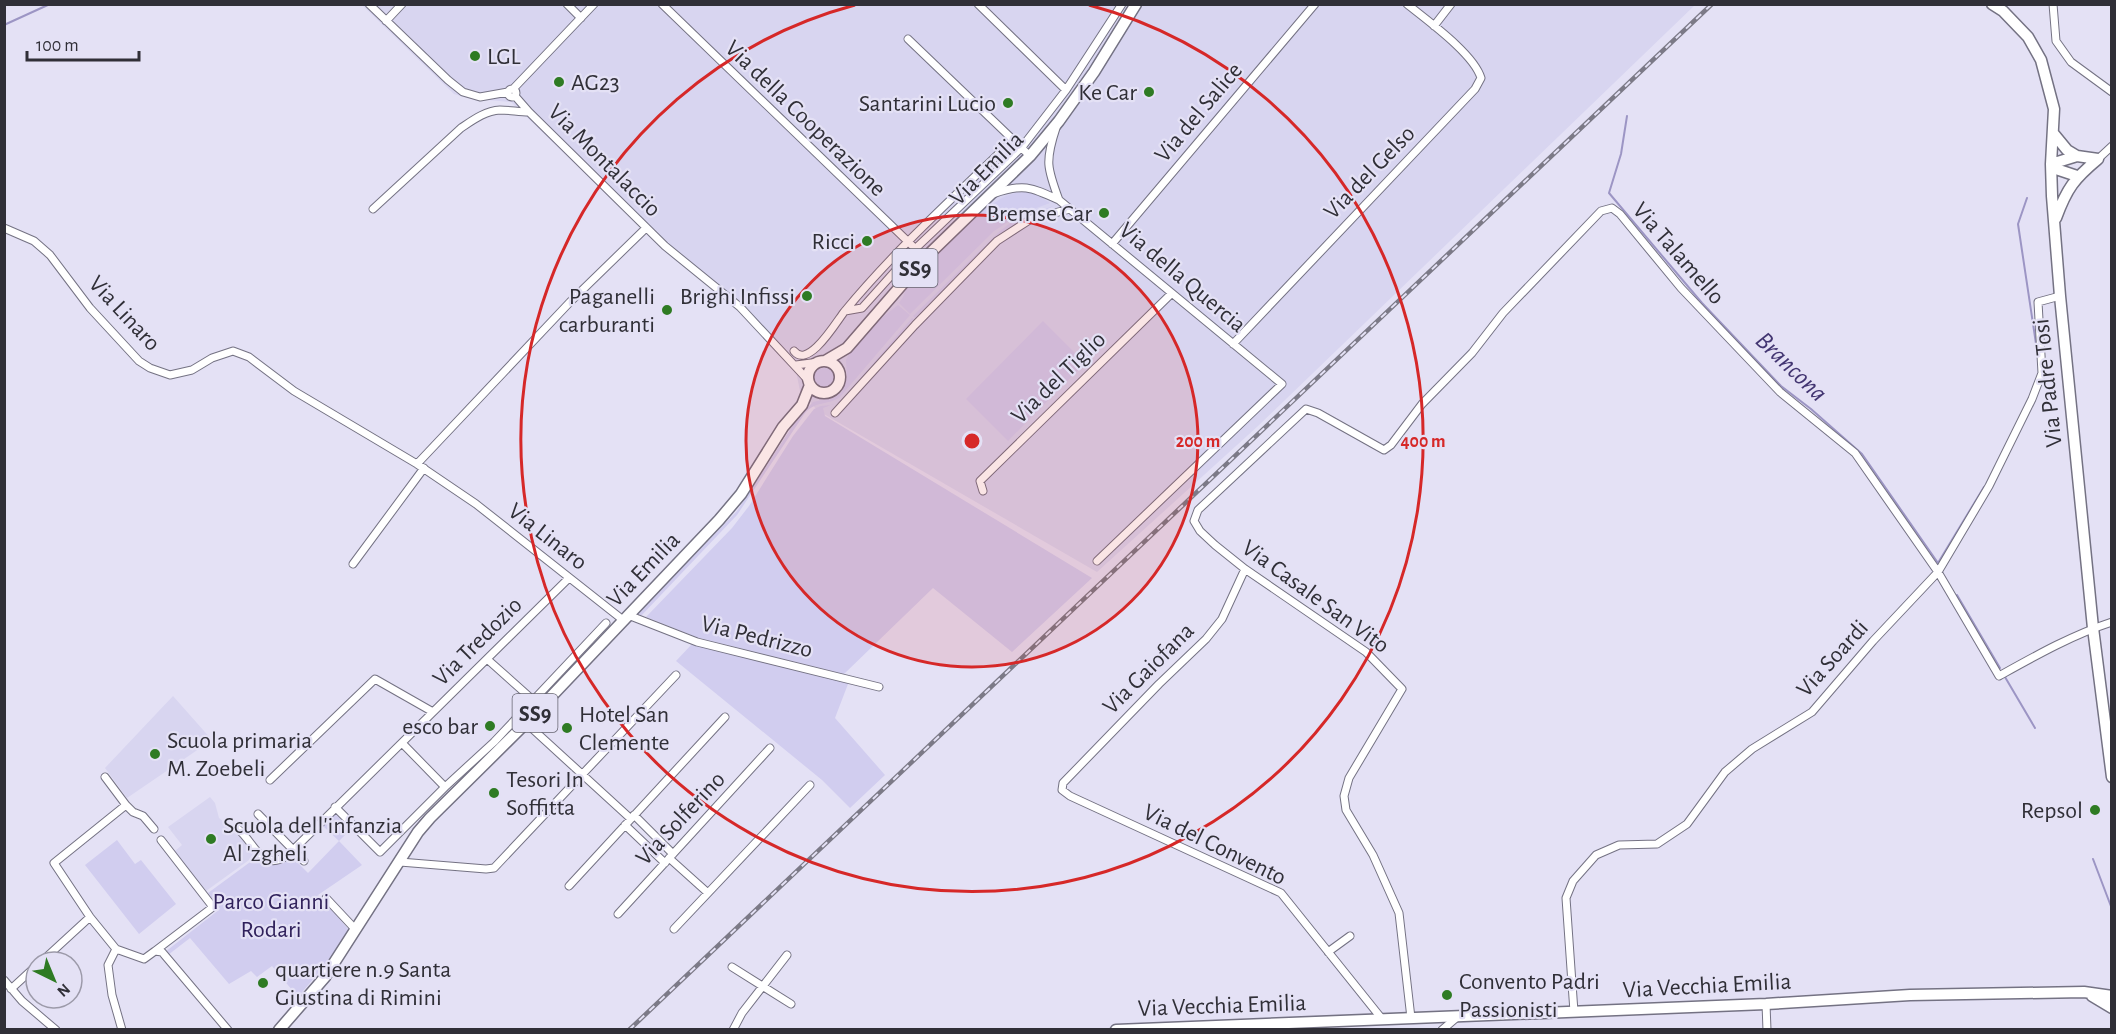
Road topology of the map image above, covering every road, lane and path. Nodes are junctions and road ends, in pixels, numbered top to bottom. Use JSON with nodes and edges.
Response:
{"nodes":[{"id":1,"x":369,"y":4,"type":"edge"},
{"id":2,"x":402,"y":4,"type":"edge"},
{"id":3,"x":567,"y":4,"type":"edge"},
{"id":4,"x":594,"y":4,"type":"edge"},
{"id":5,"x":662,"y":4,"type":"edge"},
{"id":6,"x":978,"y":4,"type":"edge"},
{"id":7,"x":1122,"y":4,"type":"edge"},
{"id":8,"x":1136,"y":4,"type":"edge"},
{"id":9,"x":1315,"y":4,"type":"edge"},
{"id":10,"x":1407,"y":4,"type":"edge"},
{"id":11,"x":1452,"y":4,"type":"edge"},
{"id":12,"x":1992,"y":4,"type":"edge"},
{"id":13,"x":2053,"y":4,"type":"edge"},
{"id":14,"x":581,"y":18,"type":"junction"},
{"id":15,"x":1113,"y":19,"type":"junction"},
{"id":16,"x":386,"y":21,"type":"junction"},
{"id":17,"x":1124,"y":25,"type":"junction"},
{"id":18,"x":1434,"y":26,"type":"junction"},
{"id":19,"x":908,"y":39,"type":"dead end"},
{"id":20,"x":1066,"y":90,"type":"junction"},
{"id":21,"x":512,"y":92,"type":"junction"},
{"id":22,"x":2112,"y":92,"type":"edge"},
{"id":23,"x":529,"y":112,"type":"junction"},
{"id":24,"x":1059,"y":121,"type":"junction"},
{"id":25,"x":2053,"y":133,"type":"junction"},
{"id":26,"x":1014,"y":139,"type":"junction"},
{"id":27,"x":2112,"y":146,"type":"edge"},
{"id":28,"x":1022,"y":147,"type":"junction"},
{"id":29,"x":1030,"y":156,"type":"junction"},
{"id":30,"x":2077,"y":156,"type":"junction"},
{"id":31,"x":2098,"y":159,"type":"junction"},
{"id":32,"x":2051,"y":164,"type":"junction"},
{"id":33,"x":2077,"y":176,"type":"junction"},
{"id":34,"x":968,"y":183,"type":"junction"},
{"id":35,"x":975,"y":191,"type":"junction"},
{"id":36,"x":991,"y":195,"type":"junction"},
{"id":37,"x":1059,"y":200,"type":"junction"},
{"id":38,"x":374,"y":209,"type":"dead end"},
{"id":39,"x":1070,"y":209,"type":"junction"},
{"id":40,"x":935,"y":215,"type":"junction"},
{"id":41,"x":2054,"y":221,"type":"junction"},
{"id":42,"x":943,"y":223,"type":"junction"},
{"id":43,"x":4,"y":228,"type":"edge"},
{"id":44,"x":646,"y":228,"type":"junction"},
{"id":45,"x":907,"y":243,"type":"junction"},
{"id":46,"x":1112,"y":244,"type":"junction"},
{"id":47,"x":915,"y":249,"type":"junction"},
{"id":48,"x":924,"y":258,"type":"junction"},
{"id":49,"x":878,"y":275,"type":"junction"},
{"id":50,"x":886,"y":282,"type":"junction"},
{"id":51,"x":1171,"y":294,"type":"junction"},
{"id":52,"x":2060,"y":296,"type":"junction"},
{"id":53,"x":845,"y":311,"type":"junction"},
{"id":54,"x":1233,"y":344,"type":"junction"},
{"id":55,"x":847,"y":348,"type":"junction"},
{"id":56,"x":794,"y":351,"type":"dead end"},
{"id":57,"x":822,"y":361,"type":"junction"},
{"id":58,"x":796,"y":365,"type":"junction"},
{"id":59,"x":840,"y":375,"type":"junction"},
{"id":60,"x":809,"y":382,"type":"junction"},
{"id":61,"x":824,"y":393,"type":"junction"},
{"id":62,"x":802,"y":405,"type":"junction"},
{"id":63,"x":1306,"y":409,"type":"joint"},
{"id":64,"x":835,"y":413,"type":"dead end"},
{"id":65,"x":420,"y":466,"type":"junction"},
{"id":66,"x":983,"y":490,"type":"dead end"},
{"id":67,"x":1097,"y":561,"type":"dead end"},
{"id":68,"x":354,"y":564,"type":"dead end"},
{"id":69,"x":1245,"y":569,"type":"junction"},
{"id":70,"x":1938,"y":572,"type":"junction"},
{"id":71,"x":569,"y":578,"type":"junction"},
{"id":72,"x":625,"y":618,"type":"junction"},
{"id":73,"x":2112,"y":622,"type":"edge"},
{"id":74,"x":606,"y":623,"type":"dead end"},
{"id":75,"x":2093,"y":628,"type":"junction"},
{"id":76,"x":487,"y":659,"type":"junction"},
{"id":77,"x":676,"y":675,"type":"dead end"},
{"id":78,"x":879,"y":687,"type":"dead end"},
{"id":79,"x":533,"y":700,"type":"junction"},
{"id":80,"x":433,"y":712,"type":"junction"},
{"id":81,"x":725,"y":717,"type":"dead end"},
{"id":82,"x":526,"y":723,"type":"junction"},
{"id":83,"x":402,"y":743,"type":"junction"},
{"id":84,"x":496,"y":746,"type":"junction"},
{"id":85,"x":770,"y":748,"type":"dead end"},
{"id":86,"x":582,"y":775,"type":"junction"},
{"id":87,"x":105,"y":777,"type":"dead end"},
{"id":88,"x":2112,"y":777,"type":"edge"},
{"id":89,"x":270,"y":780,"type":"dead end"},
{"id":90,"x":1063,"y":783,"type":"joint"},
{"id":91,"x":810,"y":785,"type":"dead end"},
{"id":92,"x":444,"y":787,"type":"junction"},
{"id":93,"x":126,"y":806,"type":"junction"},
{"id":94,"x":335,"y":807,"type":"junction"},
{"id":95,"x":258,"y":814,"type":"dead end"},
{"id":96,"x":630,"y":820,"type":"junction"},
{"id":97,"x":409,"y":824,"type":"junction"},
{"id":98,"x":154,"y":829,"type":"dead end"},
{"id":99,"x":238,"y":829,"type":"dead end"},
{"id":100,"x":418,"y":832,"type":"junction"},
{"id":101,"x":161,"y":840,"type":"dead end"},
{"id":102,"x":293,"y":850,"type":"junction"},
{"id":103,"x":669,"y":858,"type":"junction"},
{"id":104,"x":304,"y":861,"type":"dead end"},
{"id":105,"x":400,"y":862,"type":"junction"},
{"id":106,"x":569,"y":886,"type":"dead end"},
{"id":107,"x":708,"y":893,"type":"junction"},
{"id":108,"x":326,"y":898,"type":"dead end"},
{"id":109,"x":618,"y":914,"type":"dead end"},
{"id":110,"x":90,"y":917,"type":"junction"},
{"id":111,"x":674,"y":929,"type":"dead end"},
{"id":112,"x":356,"y":930,"type":"junction"},
{"id":113,"x":1350,"y":936,"type":"dead end"},
{"id":114,"x":116,"y":949,"type":"junction"},
{"id":115,"x":54,"y":950,"type":"edge"},
{"id":116,"x":154,"y":951,"type":"junction"},
{"id":117,"x":1328,"y":952,"type":"junction"},
{"id":118,"x":787,"y":955,"type":"dead end"},
{"id":119,"x":732,"y":967,"type":"dead end"},
{"id":120,"x":24,"y":977,"type":"edge"},
{"id":121,"x":4,"y":980,"type":"edge"},
{"id":122,"x":763,"y":987,"type":"junction"},
{"id":123,"x":11,"y":989,"type":"junction"},
{"id":124,"x":2084,"y":992,"type":"junction"},
{"id":125,"x":2112,"y":996,"type":"edge"},
{"id":126,"x":791,"y":1004,"type":"dead end"},
{"id":127,"x":1766,"y":1004,"type":"junction"},
{"id":128,"x":2112,"y":1008,"type":"edge"},
{"id":129,"x":1574,"y":1012,"type":"junction"},
{"id":130,"x":1458,"y":1016,"type":"junction"},
{"id":131,"x":1411,"y":1018,"type":"junction"},
{"id":132,"x":1382,"y":1019,"type":"junction"},
{"id":133,"x":56,"y":1029,"type":"edge"},
{"id":134,"x":122,"y":1029,"type":"edge"},
{"id":135,"x":228,"y":1029,"type":"edge"},
{"id":136,"x":279,"y":1029,"type":"edge"},
{"id":137,"x":732,"y":1029,"type":"edge"},
{"id":138,"x":1116,"y":1029,"type":"edge"},
{"id":139,"x":1442,"y":1029,"type":"edge"},
{"id":140,"x":1767,"y":1029,"type":"edge"}],
"edges":[{"from":1,"to":16,"type":"street"},
{"from":2,"to":16,"type":"street"},
{"from":3,"to":14,"type":"street"},
{"from":4,"to":14,"type":"street"},
{"from":5,"to":45,"type":"street","name":"Via della Cooperazione"},
{"from":6,"to":20,"type":"street"},
{"from":7,"to":15,"type":"street"},
{"from":8,"to":17,"type":"main road","name":"Via Emilia","number":"SS9"},
{"from":9,"to":46,"type":"street","name":"Via del Salice"},
{"from":10,"to":18,"type":"street"},
{"from":11,"to":18,"type":"street"},
{"from":12,"to":25,"type":"main road","name":"Via Padre Tosi"},
{"from":13,"to":22,"type":"street"},
{"from":14,"to":21,"type":"street"},
{"from":15,"to":17,"type":"street"},
{"from":15,"to":20,"type":"street"},
{"from":16,"to":21,"type":"street"},
{"from":17,"to":24,"type":"main road","name":"Via Emilia","number":"SS9"},
{"from":18,"to":54,"type":"street","name":"Via del Gelso"},
{"from":19,"to":26,"type":"street"},
{"from":20,"to":28,"type":"street"},
{"from":21,"to":23,"type":"street"},
{"from":23,"to":38,"type":"street","name":"Via Montalaccio"},
{"from":23,"to":44,"type":"street","name":"Via Montalaccio"},
{"from":24,"to":29,"type":"main road","name":"Via Emilia","number":"SS9"},
{"from":24,"to":37,"type":"street"},
{"from":25,"to":30,"type":"main road"},
{"from":25,"to":32,"type":"main road","name":"Via Padre Tosi"},
{"from":26,"to":28,"type":"street"},
{"from":26,"to":34,"type":"street"},
{"from":27,"to":31,"type":"street"},
{"from":28,"to":29,"type":"street"},
{"from":28,"to":35,"type":"street"},
{"from":29,"to":36,"type":"main road","name":"Via Emilia","number":"SS9"},
{"from":30,"to":31,"type":"main road"},
{"from":30,"to":32,"type":"main road"},
{"from":31,"to":33,"type":"main road"},
{"from":32,"to":33,"type":"main road"},
{"from":32,"to":41,"type":"main road","name":"Via Padre Tosi"},
{"from":33,"to":41,"type":"main road"},
{"from":34,"to":35,"type":"street"},
{"from":34,"to":40,"type":"street"},
{"from":35,"to":42,"type":"street"},
{"from":36,"to":37,"type":"street","name":"Via della Quercia"},
{"from":36,"to":48,"type":"main road","name":"Via Emilia","number":"SS9"},
{"from":37,"to":39,"type":"street","name":"Via della Quercia"},
{"from":39,"to":46,"type":"street","name":"Via della Quercia"},
{"from":39,"to":64,"type":"street"},
{"from":40,"to":42,"type":"street"},
{"from":40,"to":45,"type":"street"},
{"from":41,"to":52,"type":"main road","name":"Via Padre Tosi"},
{"from":42,"to":47,"type":"street"},
{"from":43,"to":65,"type":"street","name":"Via Linaro"},
{"from":44,"to":58,"type":"street","name":"Via Montalaccio"},
{"from":44,"to":65,"type":"street"},
{"from":45,"to":47,"type":"street","name":"Via della Cooperazione"},
{"from":45,"to":49,"type":"street"},
{"from":46,"to":51,"type":"street","name":"Via della Quercia"},
{"from":47,"to":48,"type":"street","name":"Via della Cooperazione"},
{"from":47,"to":50,"type":"street"},
{"from":48,"to":55,"type":"main road","name":"Via Emilia","number":"SS9"},
{"from":49,"to":50,"type":"street"},
{"from":49,"to":53,"type":"street"},
{"from":50,"to":53,"type":"street"},
{"from":51,"to":54,"type":"street","name":"Via della Quercia"},
{"from":51,"to":66,"type":"street","name":"Via del Tiglio"},
{"from":52,"to":70,"type":"street","name":"Via Soardi"},
{"from":52,"to":75,"type":"main road","name":"Via Padre Tosi"},
{"from":53,"to":56,"type":"street"},
{"from":54,"to":67,"type":"street","name":"Via della Quercia"},
{"from":55,"to":57,"type":"main road","name":"Via Emilia","number":"SS9"},
{"from":55,"to":59,"type":"main road","name":"Via Emilia","number":"SS9"},
{"from":57,"to":58,"type":"street"},
{"from":57,"to":59,"type":"main road"},
{"from":57,"to":60,"type":"main road","name":"Via Emilia","number":"SS9"},
{"from":58,"to":60,"type":"street","name":"Via Montalaccio"},
{"from":59,"to":61,"type":"main road","name":"Via Emilia","number":"SS9"},
{"from":60,"to":61,"type":"main road"},
{"from":60,"to":62,"type":"main road","name":"Via Emilia","number":"SS9"},
{"from":61,"to":62,"type":"main road","name":"Via Emilia","number":"SS9"},
{"from":62,"to":72,"type":"main road","name":"Via Emilia","number":"SS9"},
{"from":63,"to":69,"type":"street","name":"Via Casale San Vito"},
{"from":63,"to":70,"type":"street","name":"Via Talamello"},
{"from":65,"to":68,"type":"street"},
{"from":65,"to":71,"type":"street","name":"Via Linaro"},
{"from":69,"to":90,"type":"street","name":"Via Gaiofana"},
{"from":69,"to":131,"type":"street","name":"Via Casale San Vito"},
{"from":70,"to":75,"type":"street"},
{"from":70,"to":129,"type":"street","name":"Via Soardi"},
{"from":71,"to":72,"type":"street","name":"Via Linaro"},
{"from":71,"to":76,"type":"street","name":"Via Tredozio"},
{"from":72,"to":78,"type":"street","name":"Via Pedrizzo"},
{"from":72,"to":82,"type":"main road","name":"Via Emilia","number":"SS9"},
{"from":73,"to":75,"type":"street"},
{"from":74,"to":79,"type":"street","name":"Via Emilia"},
{"from":75,"to":88,"type":"main road","name":"Via Padre Tosi"},
{"from":76,"to":79,"type":"street"},
{"from":76,"to":80,"type":"street","name":"Via Tredozio"},
{"from":77,"to":86,"type":"street"},
{"from":79,"to":84,"type":"street","name":"Via Emilia"},
{"from":80,"to":83,"type":"street","name":"Via Tredozio"},
{"from":80,"to":89,"type":"street"},
{"from":81,"to":96,"type":"street"},
{"from":82,"to":84,"type":"main road","name":"Via Emilia","number":"SS9"},
{"from":82,"to":86,"type":"street"},
{"from":83,"to":92,"type":"street"},
{"from":83,"to":94,"type":"street","name":"Via Tredozio"},
{"from":84,"to":92,"type":"street","name":"Via Emilia"},
{"from":84,"to":100,"type":"main road","name":"Via Emilia","number":"SS9"},
{"from":85,"to":103,"type":"street","name":"Via Solferino"},
{"from":86,"to":96,"type":"street"},
{"from":86,"to":105,"type":"street"},
{"from":87,"to":93,"type":"street"},
{"from":90,"to":117,"type":"street","name":"Via del Convento"},
{"from":91,"to":107,"type":"street"},
{"from":92,"to":97,"type":"street","name":"Via Emilia"},
{"from":93,"to":98,"type":"street"},
{"from":93,"to":110,"type":"street"},
{"from":94,"to":97,"type":"street"},
{"from":94,"to":102,"type":"street","name":"Via Tredozio"},
{"from":95,"to":102,"type":"street"},
{"from":96,"to":103,"type":"street"},
{"from":96,"to":103,"type":"street"},
{"from":96,"to":106,"type":"street"},
{"from":97,"to":100,"type":"street"},
{"from":99,"to":102,"type":"street","name":"Via Tredozio"},
{"from":100,"to":105,"type":"main road","name":"Via Emilia","number":"SS9"},
{"from":101,"to":116,"type":"street"},
{"from":102,"to":104,"type":"street"},
{"from":103,"to":107,"type":"street"},
{"from":103,"to":109,"type":"street","name":"Via Solferino"},
{"from":105,"to":112,"type":"main road","name":"Via Emilia","number":"SS9"},
{"from":107,"to":111,"type":"street"},
{"from":108,"to":112,"type":"street"},
{"from":110,"to":114,"type":"street"},
{"from":110,"to":115,"type":"street"},
{"from":112,"to":136,"type":"main road","name":"Via Emilia","number":"SS9"},
{"from":113,"to":117,"type":"street"},
{"from":114,"to":116,"type":"street"},
{"from":114,"to":134,"type":"street"},
{"from":116,"to":135,"type":"street"},
{"from":117,"to":132,"type":"street","name":"Via del Convento"},
{"from":118,"to":122,"type":"street"},
{"from":119,"to":122,"type":"street"},
{"from":120,"to":123,"type":"street"},
{"from":121,"to":123,"type":"street"},
{"from":122,"to":126,"type":"street"},
{"from":122,"to":137,"type":"street"},
{"from":123,"to":133,"type":"street"},
{"from":124,"to":125,"type":"main road","name":"Via Vecchia Emilia"},
{"from":124,"to":127,"type":"main road","name":"Via Vecchia Emilia"},
{"from":124,"to":128,"type":"main road"},
{"from":127,"to":129,"type":"main road","name":"Via Vecchia Emilia"},
{"from":127,"to":140,"type":"street"},
{"from":129,"to":130,"type":"main road","name":"Via Vecchia Emilia"},
{"from":130,"to":131,"type":"main road","name":"Via Vecchia Emilia"},
{"from":130,"to":139,"type":"street"},
{"from":131,"to":132,"type":"main road","name":"Via Vecchia Emilia"},
{"from":132,"to":138,"type":"main road","name":"Via Vecchia Emilia"}]}
